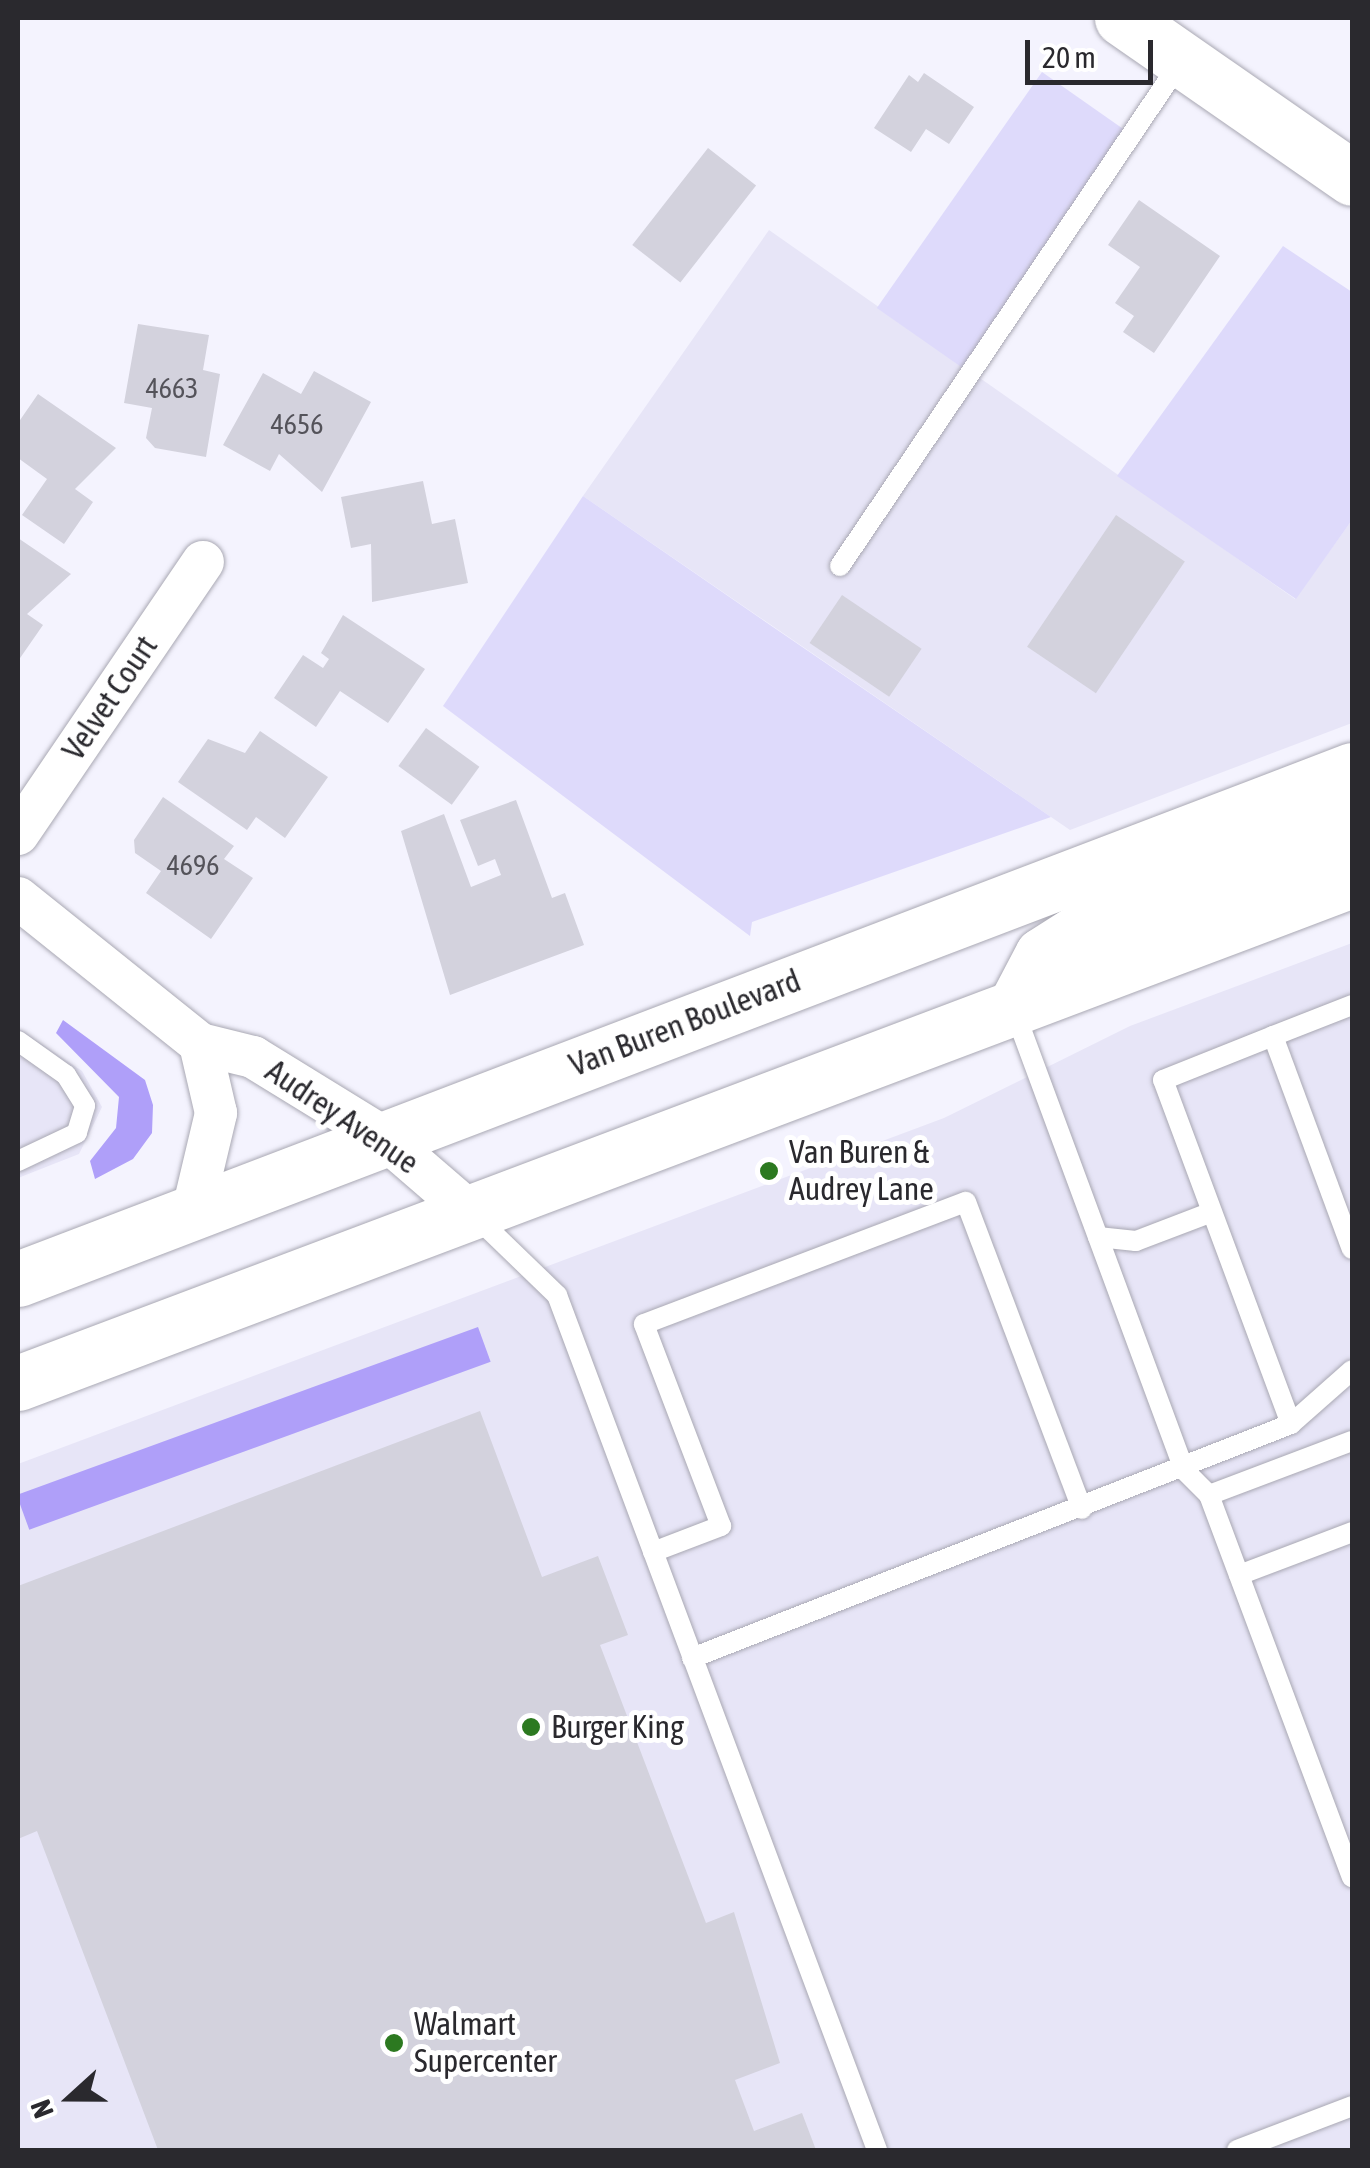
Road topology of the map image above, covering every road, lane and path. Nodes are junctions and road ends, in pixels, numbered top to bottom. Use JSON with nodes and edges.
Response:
{"nodes":[{"id":1,"x":1122,"y":18,"type":"edge"},
{"id":2,"x":1184,"y":58,"type":"junction"},
{"id":3,"x":1352,"y":178,"type":"edge"},
{"id":4,"x":204,"y":562,"type":"dead end"},
{"id":5,"x":840,"y":566,"type":"dead end"},
{"id":6,"x":1352,"y":770,"type":"edge"},
{"id":7,"x":1352,"y":825,"type":"edge"},
{"id":8,"x":18,"y":834,"type":"edge"},
{"id":9,"x":1352,"y":880,"type":"edge"},
{"id":10,"x":18,"y":898,"type":"edge"},
{"id":11,"x":1352,"y":1005,"type":"edge"},
{"id":12,"x":1014,"y":1008,"type":"junction"},
{"id":13,"x":1273,"y":1036,"type":"junction"},
{"id":14,"x":18,"y":1042,"type":"edge"},
{"id":15,"x":200,"y":1044,"type":"junction"},
{"id":16,"x":383,"y":1137,"type":"junction"},
{"id":17,"x":18,"y":1161,"type":"edge"},
{"id":18,"x":1212,"y":1212,"type":"junction"},
{"id":19,"x":471,"y":1213,"type":"junction"},
{"id":20,"x":192,"y":1214,"type":"junction"},
{"id":21,"x":1098,"y":1236,"type":"junction"},
{"id":22,"x":1352,"y":1249,"type":"edge"},
{"id":23,"x":18,"y":1278,"type":"edge"},
{"id":24,"x":1352,"y":1370,"type":"edge"},
{"id":25,"x":18,"y":1382,"type":"edge"},
{"id":26,"x":1291,"y":1424,"type":"junction"},
{"id":27,"x":1352,"y":1427,"type":"edge"},
{"id":28,"x":1344,"y":1445,"type":"edge"},
{"id":29,"x":1184,"y":1470,"type":"junction"},
{"id":30,"x":1209,"y":1495,"type":"junction"},
{"id":31,"x":1082,"y":1509,"type":"junction"},
{"id":32,"x":1352,"y":1532,"type":"edge"},
{"id":33,"x":653,"y":1552,"type":"junction"},
{"id":34,"x":1239,"y":1575,"type":"junction"},
{"id":35,"x":692,"y":1658,"type":"junction"},
{"id":36,"x":1352,"y":1877,"type":"edge"},
{"id":37,"x":1352,"y":2106,"type":"edge"},
{"id":38,"x":877,"y":2150,"type":"edge"},
{"id":39,"x":1236,"y":2150,"type":"edge"}],
"edges":[{"from":1,"to":2,"type":"main road"},
{"from":2,"to":3,"type":"main road"},
{"from":2,"to":5,"type":"lane"},
{"from":4,"to":8,"type":"street","name":"Velvet Court"},
{"from":6,"to":16,"type":"main road","name":"Van Buren Boulevard"},
{"from":7,"to":12,"type":"main road"},
{"from":9,"to":12,"type":"main road"},
{"from":10,"to":15,"type":"street","name":"Audrey Avenue"},
{"from":11,"to":13,"type":"lane"},
{"from":12,"to":19,"type":"main road"},
{"from":12,"to":21,"type":"lane"},
{"from":13,"to":18,"type":"lane"},
{"from":13,"to":22,"type":"lane"},
{"from":14,"to":17,"type":"lane"},
{"from":15,"to":16,"type":"street","name":"Audrey Avenue"},
{"from":15,"to":20,"type":"street","name":"Audrey Avenue"},
{"from":16,"to":19,"type":"street","name":"Audrey Avenue"},
{"from":16,"to":20,"type":"main road","name":"Van Buren Boulevard"},
{"from":18,"to":21,"type":"lane"},
{"from":18,"to":26,"type":"lane"},
{"from":19,"to":25,"type":"main road"},
{"from":19,"to":33,"type":"lane"},
{"from":20,"to":23,"type":"main road","name":"Van Buren Boulevard"},
{"from":21,"to":29,"type":"lane"},
{"from":24,"to":26,"type":"lane"},
{"from":26,"to":29,"type":"lane"},
{"from":27,"to":28,"type":"lane"},
{"from":28,"to":30,"type":"lane"},
{"from":29,"to":30,"type":"lane"},
{"from":29,"to":31,"type":"lane"},
{"from":30,"to":34,"type":"lane"},
{"from":31,"to":33,"type":"lane"},
{"from":31,"to":35,"type":"lane"},
{"from":32,"to":34,"type":"lane"},
{"from":33,"to":35,"type":"lane"},
{"from":34,"to":36,"type":"lane"},
{"from":35,"to":38,"type":"lane"},
{"from":37,"to":39,"type":"lane"}]}
